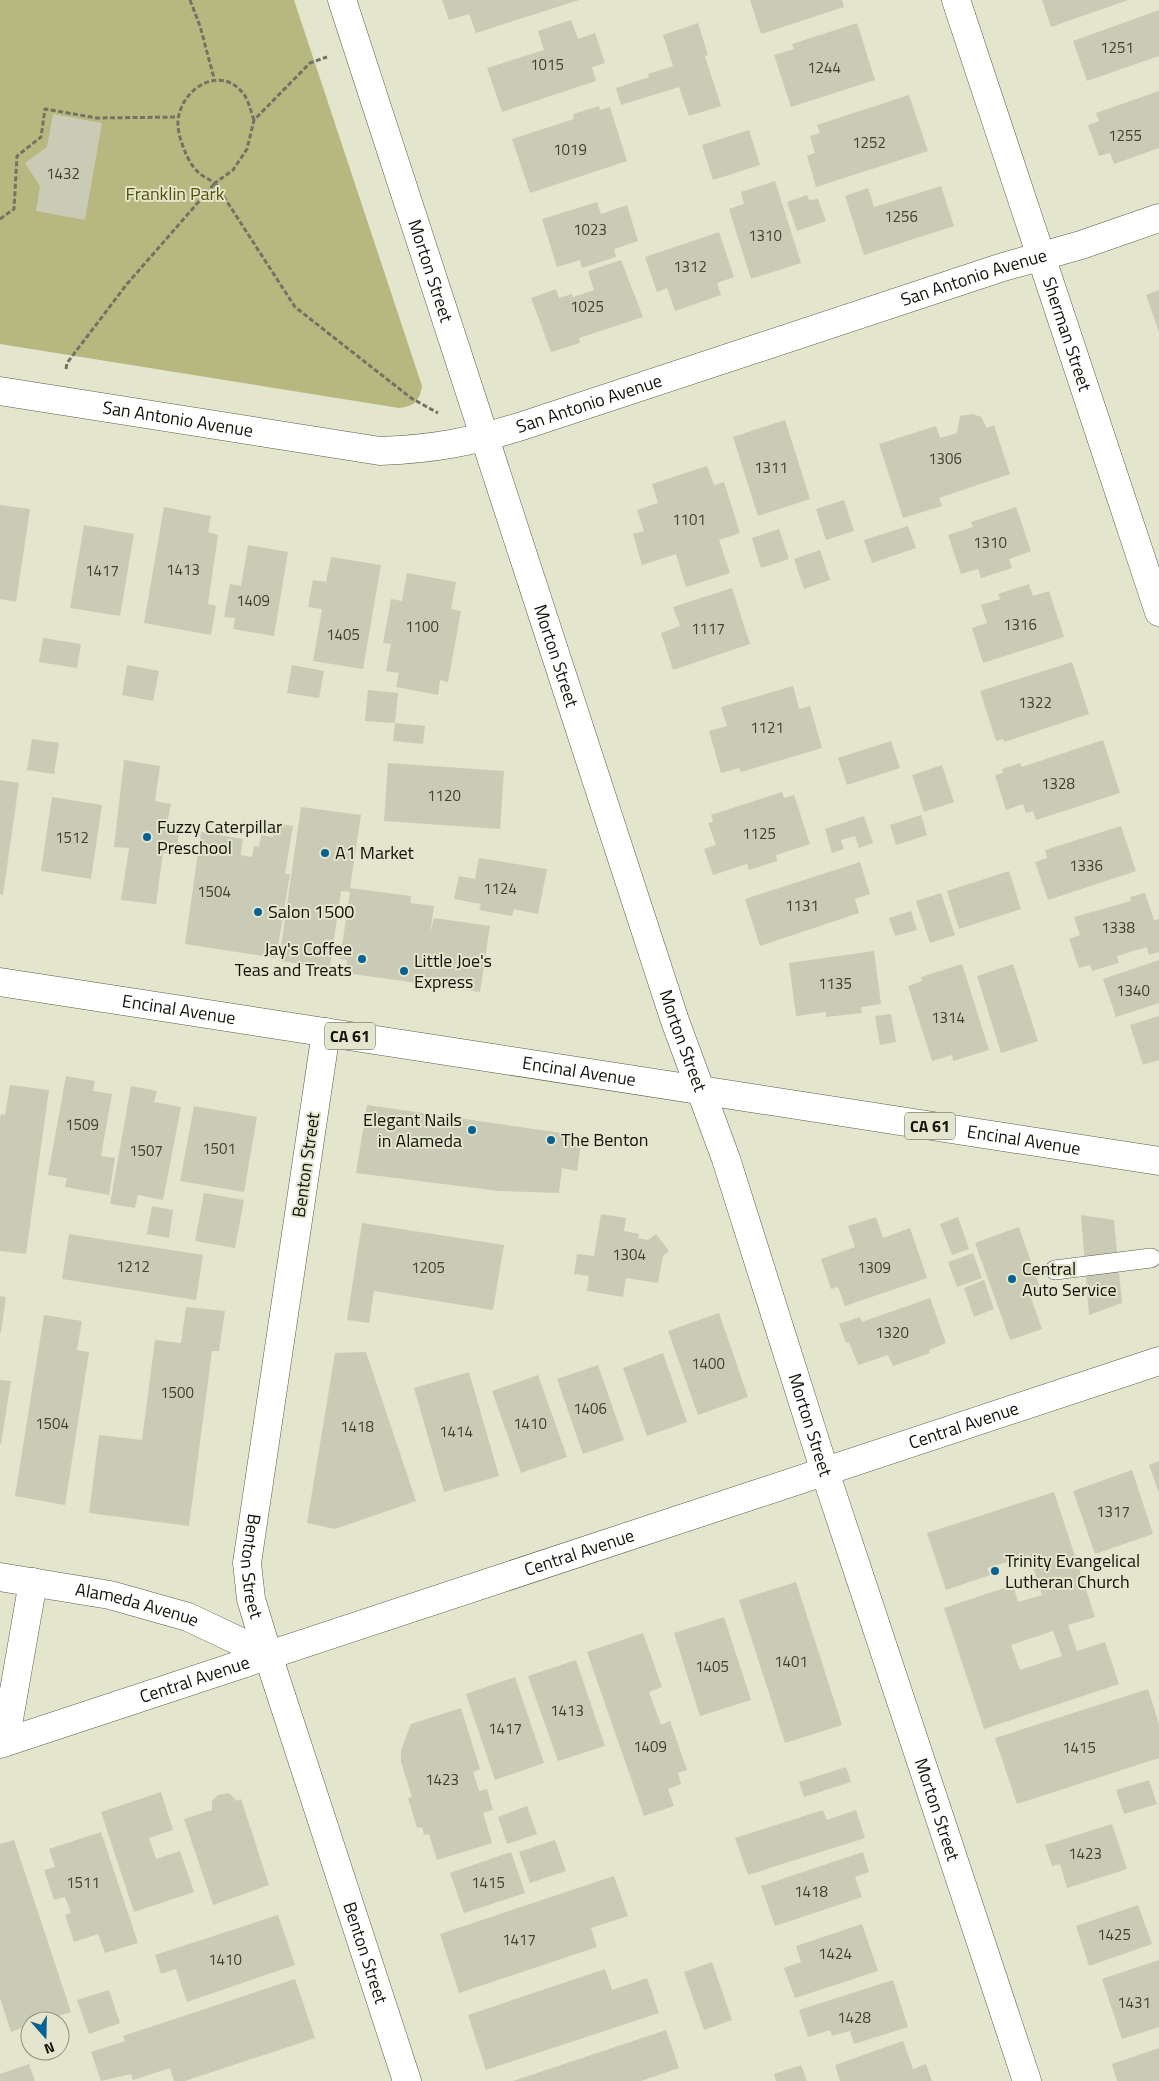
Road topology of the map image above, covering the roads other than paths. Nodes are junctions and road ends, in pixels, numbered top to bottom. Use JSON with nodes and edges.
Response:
{"nodes":[{"id":1,"x":342,"y":0,"type":"edge"},
{"id":2,"x":956,"y":0,"type":"edge"},
{"id":3,"x":1159,"y":218,"type":"edge"},
{"id":4,"x":1041,"y":256,"type":"junction"},
{"id":5,"x":0,"y":391,"type":"edge"},
{"id":6,"x":485,"y":438,"type":"junction"},
{"id":7,"x":1159,"y":612,"type":"edge"},
{"id":8,"x":0,"y":982,"type":"edge"},
{"id":9,"x":326,"y":1032,"type":"junction"},
{"id":10,"x":701,"y":1090,"type":"junction"},
{"id":11,"x":1159,"y":1161,"type":"edge"},
{"id":12,"x":1151,"y":1258,"type":"dead end"},
{"id":13,"x":1055,"y":1270,"type":"dead end"},
{"id":14,"x":1159,"y":1361,"type":"edge"},
{"id":15,"x":825,"y":1472,"type":"junction"},
{"id":16,"x":0,"y":1577,"type":"edge"},
{"id":17,"x":33,"y":1582,"type":"junction"},
{"id":18,"x":268,"y":1655,"type":"junction"},
{"id":19,"x":2,"y":1743,"type":"edge"},
{"id":20,"x":407,"y":2081,"type":"edge"},
{"id":21,"x":1027,"y":2081,"type":"edge"}],
"edges":[{"from":1,"to":6,"type":"street","name":"Morton Street"},
{"from":2,"to":4,"type":"street","name":"Sherman Street"},
{"from":3,"to":4,"type":"street","name":"San Antonio Avenue"},
{"from":4,"to":6,"type":"street","name":"San Antonio Avenue"},
{"from":4,"to":7,"type":"street","name":"Sherman Street"},
{"from":5,"to":6,"type":"street","name":"San Antonio Avenue"},
{"from":6,"to":10,"type":"street","name":"Morton Street"},
{"from":8,"to":9,"type":"street","name":"Encinal Avenue","number":"CA 61"},
{"from":9,"to":10,"type":"street","name":"Encinal Avenue","number":"CA 61"},
{"from":9,"to":18,"type":"street","name":"Benton Street"},
{"from":10,"to":11,"type":"street","name":"Encinal Avenue","number":"CA 61"},
{"from":10,"to":15,"type":"street","name":"Morton Street"},
{"from":12,"to":13,"type":"lane"},
{"from":14,"to":15,"type":"street","name":"Central Avenue"},
{"from":15,"to":18,"type":"street","name":"Central Avenue"},
{"from":15,"to":21,"type":"street","name":"Morton Street"},
{"from":16,"to":17,"type":"street","name":"Alameda Avenue"},
{"from":17,"to":18,"type":"street","name":"Alameda Avenue"},
{"from":17,"to":19,"type":"street"},
{"from":18,"to":19,"type":"street","name":"Central Avenue"},
{"from":18,"to":20,"type":"street","name":"Benton Street"}]}
